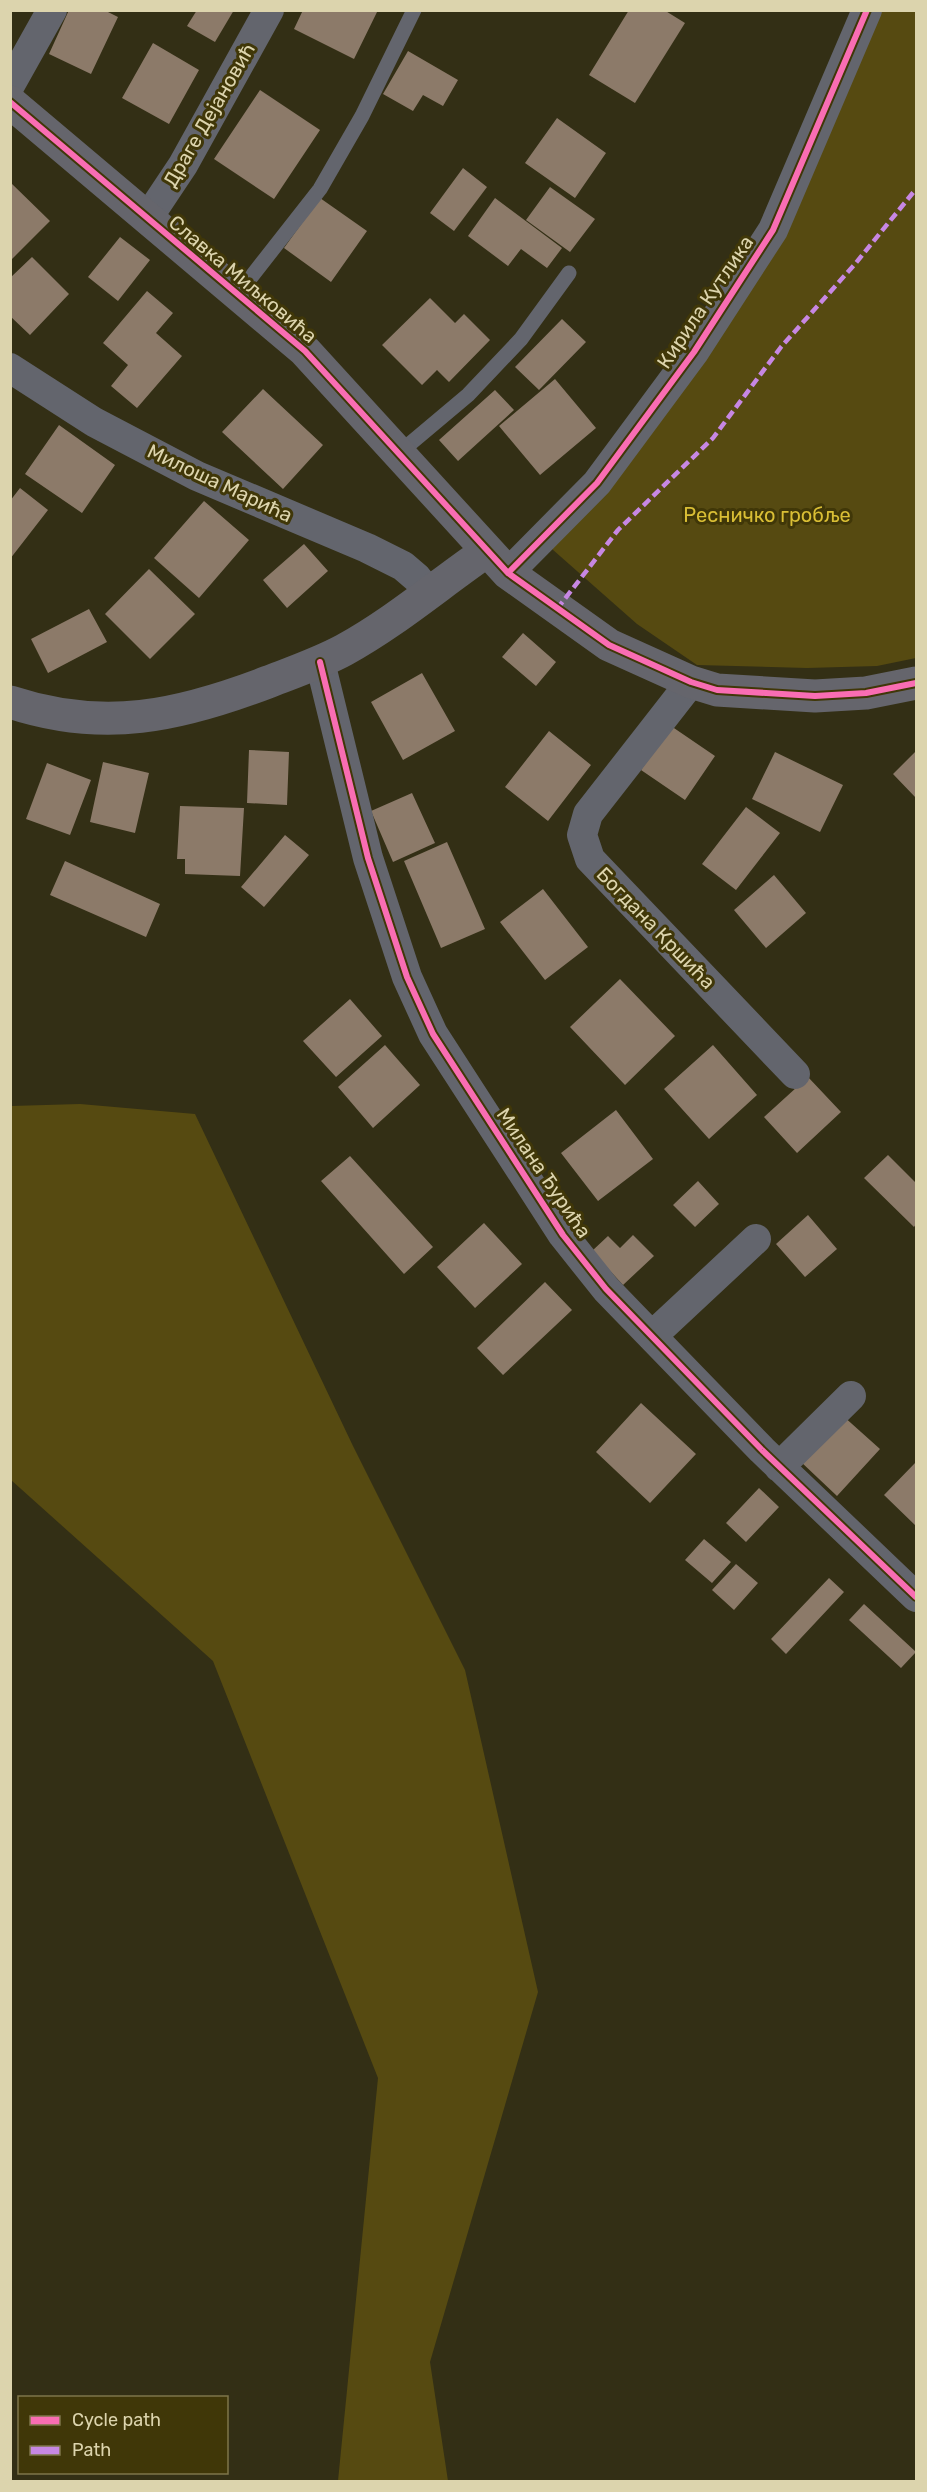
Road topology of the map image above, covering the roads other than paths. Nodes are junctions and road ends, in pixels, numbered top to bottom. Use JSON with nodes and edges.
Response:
{"nodes":[{"id":1,"x":51,"y":10,"type":"edge"},
{"id":2,"x":269,"y":10,"type":"edge"},
{"id":3,"x":414,"y":10,"type":"edge"},
{"id":4,"x":867,"y":10,"type":"edge"},
{"id":5,"x":10,"y":86,"type":"edge"},
{"id":6,"x":10,"y":102,"type":"edge"},
{"id":7,"x":147,"y":219,"type":"junction"},
{"id":8,"x":569,"y":273,"type":"dead end"},
{"id":9,"x":237,"y":295,"type":"junction"},
{"id":10,"x":10,"y":368,"type":"edge"},
{"id":11,"x":399,"y":453,"type":"junction"},
{"id":12,"x":497,"y":562,"type":"junction"},
{"id":13,"x":429,"y":593,"type":"junction"},
{"id":14,"x":320,"y":662,"type":"junction"},
{"id":15,"x":691,"y":682,"type":"junction"},
{"id":16,"x":911,"y":690,"type":"edge"},
{"id":17,"x":10,"y":702,"type":"edge"},
{"id":18,"x":795,"y":1074,"type":"dead end"},
{"id":19,"x":756,"y":1239,"type":"dead end"},
{"id":20,"x":652,"y":1336,"type":"junction"},
{"id":21,"x":851,"y":1396,"type":"dead end"},
{"id":22,"x":780,"y":1467,"type":"junction"},
{"id":23,"x":916,"y":1596,"type":"edge"}],
"edges":[{"from":1,"to":5,"type":"street"},
{"from":2,"to":7,"type":"street","name":"Драге Дејановић"},
{"from":3,"to":9,"type":"lane"},
{"from":4,"to":12,"type":"street","name":"Кирила Кутлика"},
{"from":6,"to":7,"type":"street","name":"Славка Миљковића"},
{"from":7,"to":9,"type":"street","name":"Славка Миљковића"},
{"from":8,"to":11,"type":"lane"},
{"from":9,"to":11,"type":"street","name":"Славка Миљковића"},
{"from":10,"to":13,"type":"street","name":"Милоша Марића"},
{"from":11,"to":12,"type":"street","name":"Славка Миљковића"},
{"from":12,"to":13,"type":"street"},
{"from":12,"to":15,"type":"street","name":"Славка Миљковића"},
{"from":13,"to":14,"type":"street"},
{"from":14,"to":17,"type":"street"},
{"from":14,"to":20,"type":"street","name":"Милана Ђурића"},
{"from":15,"to":16,"type":"street","name":"Славка Миљковића"},
{"from":15,"to":18,"type":"street","name":"Богдана Кршића"},
{"from":19,"to":20,"type":"street"},
{"from":20,"to":22,"type":"street","name":"Милана Ђурића"},
{"from":21,"to":22,"type":"street"},
{"from":22,"to":23,"type":"street","name":"Милана Ђурића"}]}
